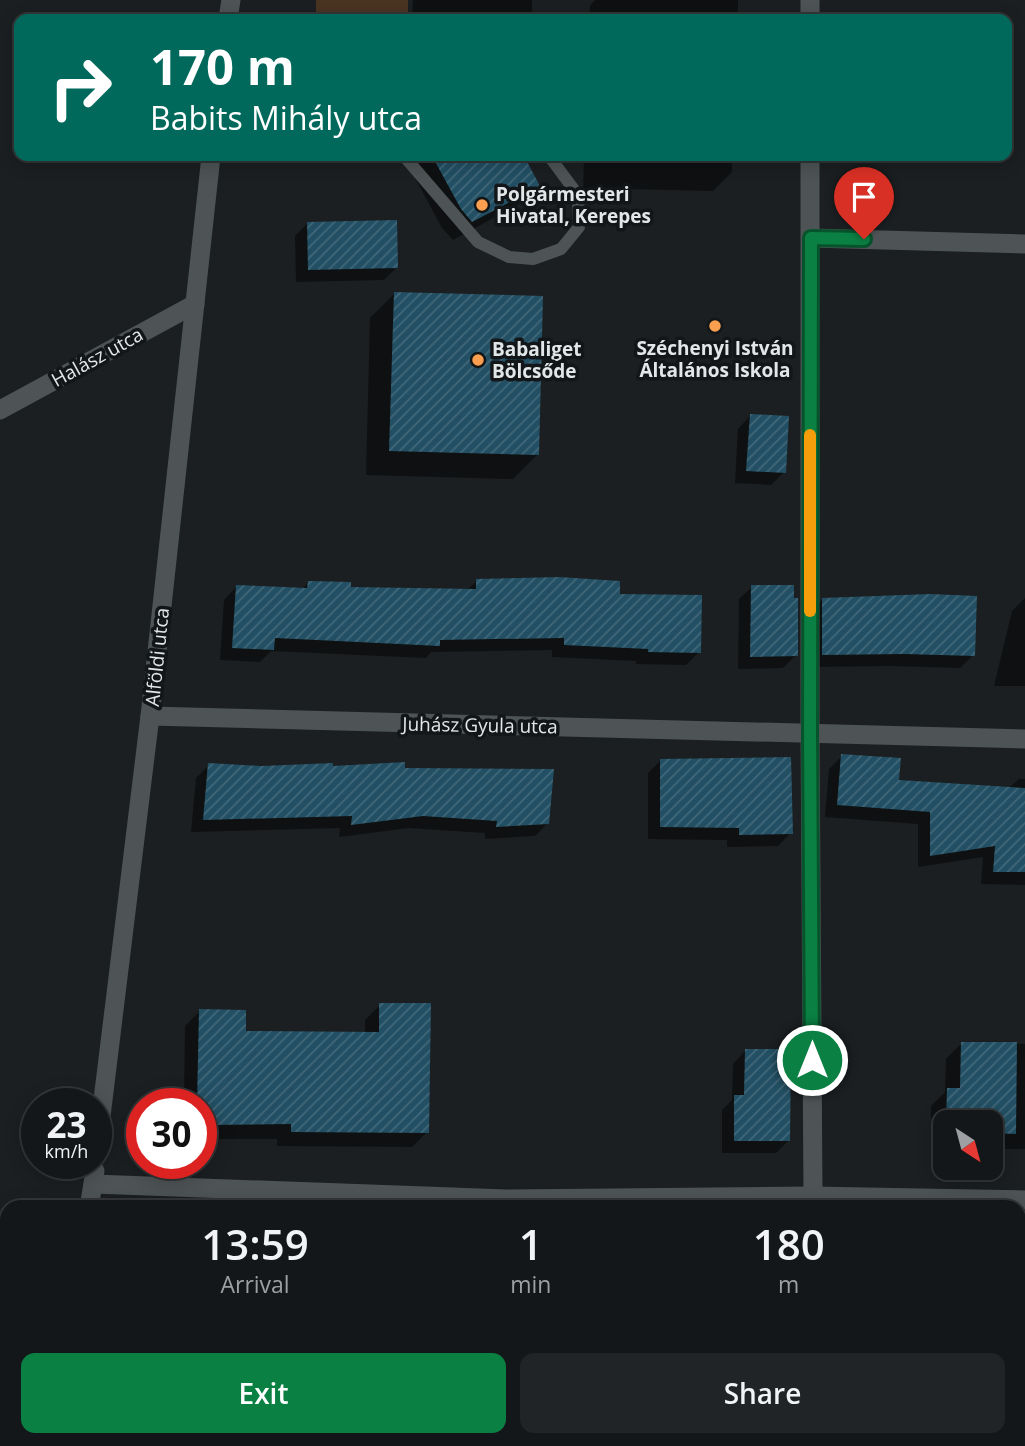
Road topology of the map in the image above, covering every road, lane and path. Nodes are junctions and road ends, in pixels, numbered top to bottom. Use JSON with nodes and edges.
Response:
{"nodes":[{"id":1,"x":210,"y":161,"type":"edge"},
{"id":2,"x":408,"y":161,"type":"edge"},
{"id":3,"x":553,"y":161,"type":"edge"},
{"id":4,"x":810,"y":161,"type":"edge"},
{"id":5,"x":811,"y":238,"type":"junction"},
{"id":6,"x":1025,"y":244,"type":"edge"},
{"id":7,"x":195,"y":304,"type":"junction"},
{"id":8,"x":0,"y":410,"type":"edge"},
{"id":9,"x":150,"y":716,"type":"junction"},
{"id":10,"x":810,"y":733,"type":"junction"},
{"id":11,"x":1025,"y":739,"type":"edge"},
{"id":12,"x":104,"y":1088,"type":"edge"},
{"id":13,"x":112,"y":1175,"type":"edge"},
{"id":14,"x":93,"y":1179,"type":"edge"},
{"id":15,"x":813,"y":1196,"type":"junction"},
{"id":16,"x":90,"y":1200,"type":"edge"},
{"id":17,"x":1025,"y":1200,"type":"edge"}],
"edges":[{"from":1,"to":7,"type":"street","name":"Alföldi utca"},
{"from":2,"to":3,"type":"lane"},
{"from":4,"to":5,"type":"street"},
{"from":5,"to":6,"type":"street"},
{"from":5,"to":10,"type":"street"},
{"from":7,"to":8,"type":"street","name":"Halász utca"},
{"from":7,"to":9,"type":"street","name":"Alföldi utca"},
{"from":9,"to":10,"type":"street","name":"Juhász Gyula utca"},
{"from":9,"to":12,"type":"street","name":"Alföldi utca"},
{"from":10,"to":11,"type":"street","name":"Juhász Gyula utca"},
{"from":10,"to":15,"type":"street"},
{"from":13,"to":15,"type":"street"},
{"from":14,"to":16,"type":"street"},
{"from":15,"to":17,"type":"street"}]}
